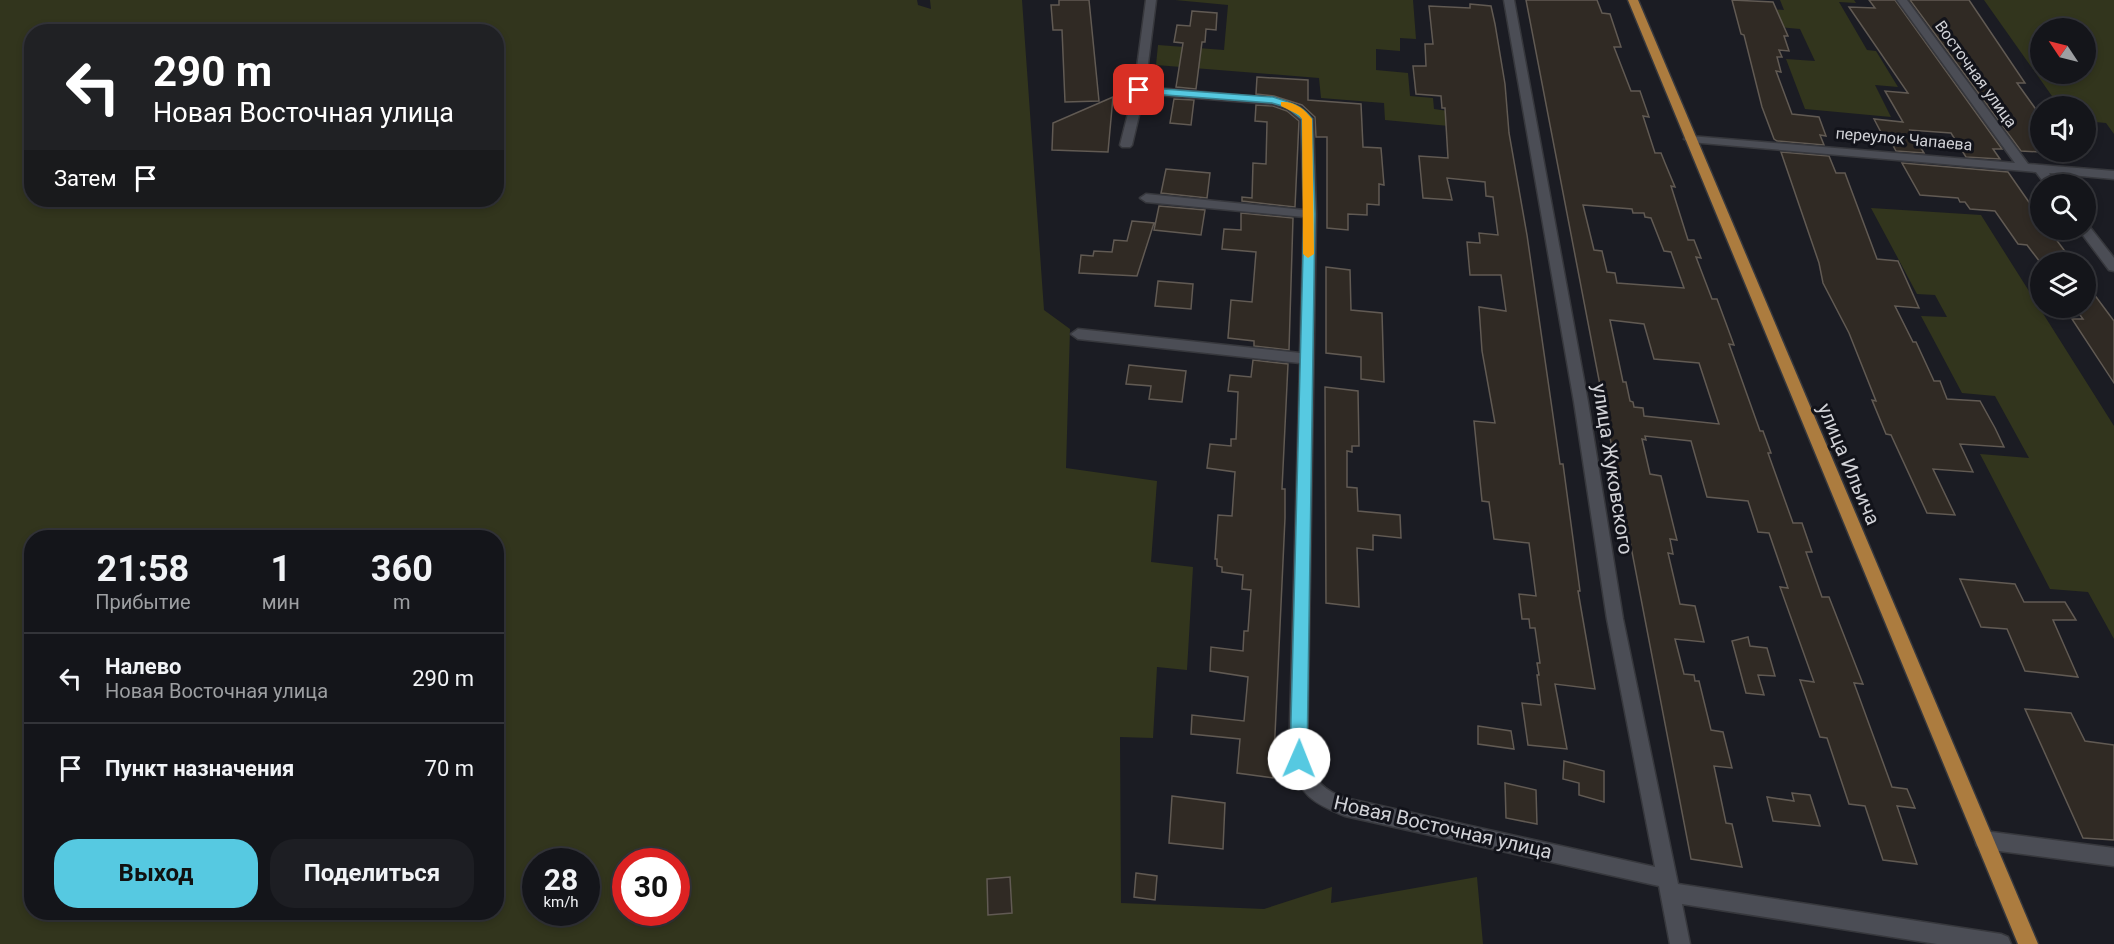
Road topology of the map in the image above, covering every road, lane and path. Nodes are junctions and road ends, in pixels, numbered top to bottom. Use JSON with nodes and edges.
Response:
{"nodes":[{"id":1,"x":1151,"y":0,"type":"edge"},
{"id":2,"x":1509,"y":0,"type":"edge"},
{"id":3,"x":1633,"y":0,"type":"edge"},
{"id":4,"x":1902,"y":0,"type":"edge"},
{"id":5,"x":1139,"y":90,"type":"junction"},
{"id":6,"x":1690,"y":139,"type":"junction"},
{"id":7,"x":1126,"y":145,"type":"dead end"},
{"id":8,"x":2023,"y":166,"type":"junction"},
{"id":9,"x":2039,"y":168,"type":"junction"},
{"id":10,"x":2044,"y":174,"type":"edge"},
{"id":11,"x":2114,"y":175,"type":"edge"},
{"id":12,"x":1146,"y":198,"type":"dead end"},
{"id":13,"x":1310,"y":214,"type":"junction"},
{"id":14,"x":2093,"y":240,"type":"edge"},
{"id":15,"x":2114,"y":267,"type":"edge"},
{"id":16,"x":1078,"y":334,"type":"dead end"},
{"id":17,"x":1306,"y":359,"type":"junction"},
{"id":18,"x":1984,"y":840,"type":"junction"},
{"id":19,"x":2114,"y":857,"type":"edge"},
{"id":20,"x":1670,"y":886,"type":"junction"},
{"id":21,"x":1680,"y":944,"type":"edge"},
{"id":22,"x":2001,"y":944,"type":"edge"},
{"id":23,"x":2028,"y":944,"type":"edge"}],
"edges":[{"from":1,"to":5,"type":"street"},
{"from":2,"to":20,"type":"street","name":"улица Жуковского"},
{"from":3,"to":6,"type":"main road","name":"улица Ильича"},
{"from":4,"to":8,"type":"street","name":"Восточная улица"},
{"from":5,"to":7,"type":"street"},
{"from":5,"to":13,"type":"street","name":"Новая Восточная улица"},
{"from":6,"to":8,"type":"street","name":"переулок Чапаева"},
{"from":6,"to":18,"type":"main road","name":"улица Ильича"},
{"from":8,"to":9,"type":"street","name":"переулок Чапаева"},
{"from":9,"to":10,"type":"street"},
{"from":9,"to":11,"type":"street","name":"переулок Чапаева"},
{"from":12,"to":13,"type":"street"},
{"from":13,"to":17,"type":"street","name":"Новая Восточная улица"},
{"from":14,"to":15,"type":"street"},
{"from":16,"to":17,"type":"street"},
{"from":17,"to":20,"type":"street","name":"Новая Восточная улица"},
{"from":18,"to":19,"type":"street"},
{"from":18,"to":23,"type":"main road","name":"улица Ильича"},
{"from":20,"to":21,"type":"street","name":"улица Жуковского"},
{"from":20,"to":22,"type":"street","name":"Новая Восточная улица"}]}
